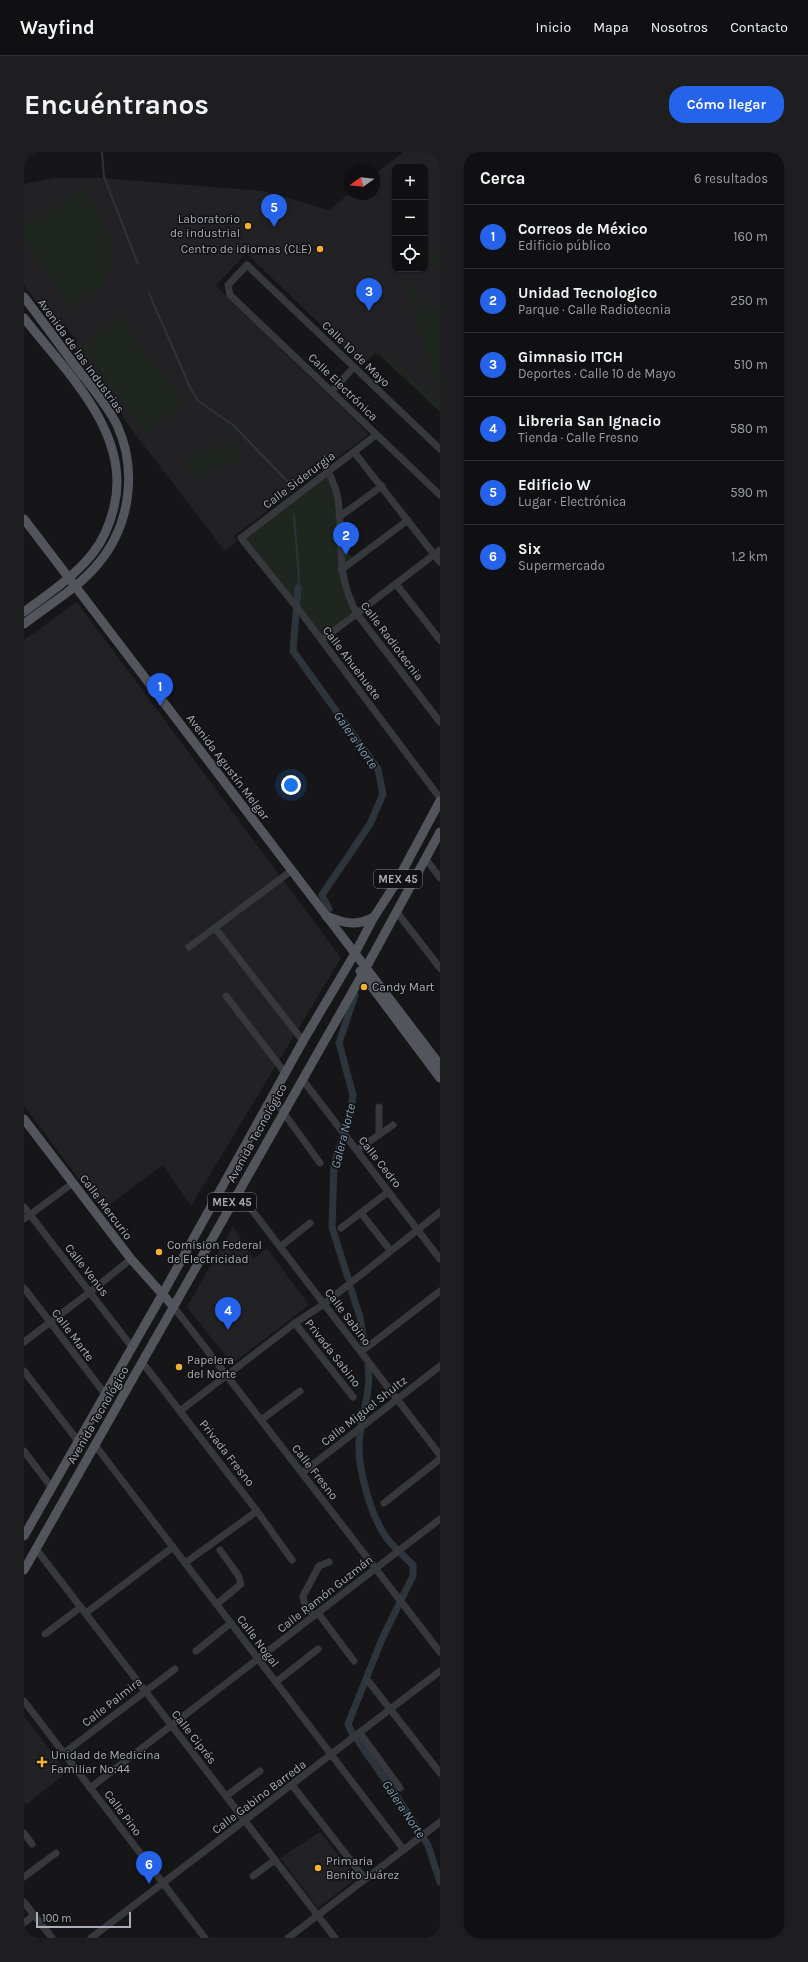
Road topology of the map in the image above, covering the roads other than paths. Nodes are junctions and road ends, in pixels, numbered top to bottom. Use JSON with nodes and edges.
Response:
{"nodes":[{"id":1,"x":257,"y":274,"type":"joint"},
{"id":2,"x":24,"y":297,"type":"edge"},
{"id":3,"x":24,"y":318,"type":"edge"},
{"id":4,"x":354,"y":367,"type":"junction"},
{"id":5,"x":332,"y":391,"type":"junction"},
{"id":6,"x":376,"y":435,"type":"junction"},
{"id":7,"x":440,"y":449,"type":"edge"},
{"id":8,"x":354,"y":452,"type":"junction"},
{"id":9,"x":329,"y":472,"type":"junction"},
{"id":10,"x":382,"y":486,"type":"junction"},
{"id":11,"x":440,"y":495,"type":"edge"},
{"id":12,"x":339,"y":517,"type":"junction"},
{"id":13,"x":24,"y":519,"type":"edge"},
{"id":14,"x":408,"y":520,"type":"junction"},
{"id":15,"x":245,"y":543,"type":"joint"},
{"id":16,"x":437,"y":552,"type":"edge"},
{"id":17,"x":440,"y":562,"type":"edge"},
{"id":18,"x":341,"y":570,"type":"junction"},
{"id":19,"x":70,"y":577,"type":"junction"},
{"id":20,"x":396,"y":584,"type":"junction"},
{"id":21,"x":76,"y":585,"type":"junction"},
{"id":22,"x":24,"y":612,"type":"edge"},
{"id":23,"x":357,"y":614,"type":"junction"},
{"id":24,"x":24,"y":624,"type":"edge"},
{"id":25,"x":322,"y":640,"type":"junction"},
{"id":26,"x":440,"y":640,"type":"edge"},
{"id":27,"x":440,"y":722,"type":"edge"},
{"id":28,"x":440,"y":798,"type":"edge"},
{"id":29,"x":440,"y":802,"type":"edge"},
{"id":30,"x":440,"y":832,"type":"edge"},
{"id":31,"x":426,"y":859,"type":"junction"},
{"id":32,"x":291,"y":871,"type":"junction"},
{"id":33,"x":440,"y":878,"type":"edge"},
{"id":34,"x":396,"y":911,"type":"junction"},
{"id":35,"x":326,"y":916,"type":"junction"},
{"id":36,"x":374,"y":917,"type":"junction"},
{"id":37,"x":215,"y":928,"type":"junction"},
{"id":38,"x":189,"y":947,"type":"dead end"},
{"id":39,"x":354,"y":955,"type":"junction"},
{"id":40,"x":440,"y":968,"type":"edge"},
{"id":41,"x":364,"y":972,"type":"junction"},
{"id":42,"x":371,"y":988,"type":"junction"},
{"id":43,"x":353,"y":990,"type":"junction"},
{"id":44,"x":226,"y":996,"type":"dead end"},
{"id":45,"x":304,"y":1041,"type":"junction"},
{"id":46,"x":440,"y":1064,"type":"edge"},
{"id":47,"x":286,"y":1074,"type":"junction"},
{"id":48,"x":440,"y":1078,"type":"edge"},
{"id":49,"x":302,"y":1079,"type":"junction"},
{"id":50,"x":273,"y":1098,"type":"junction"},
{"id":51,"x":379,"y":1107,"type":"dead end"},
{"id":52,"x":283,"y":1112,"type":"junction"},
{"id":53,"x":24,"y":1119,"type":"edge"},
{"id":54,"x":394,"y":1125,"type":"dead end"},
{"id":55,"x":379,"y":1135,"type":"junction"},
{"id":56,"x":357,"y":1150,"type":"junction"},
{"id":57,"x":320,"y":1163,"type":"dead end"},
{"id":58,"x":73,"y":1183,"type":"junction"},
{"id":59,"x":238,"y":1192,"type":"junction"},
{"id":60,"x":388,"y":1192,"type":"junction"},
{"id":61,"x":24,"y":1207,"type":"edge"},
{"id":62,"x":440,"y":1212,"type":"edge"},
{"id":63,"x":361,"y":1213,"type":"junction"},
{"id":64,"x":27,"y":1217,"type":"edge"},
{"id":65,"x":310,"y":1223,"type":"dead end"},
{"id":66,"x":341,"y":1228,"type":"dead end"},
{"id":67,"x":417,"y":1230,"type":"junction"},
{"id":68,"x":280,"y":1247,"type":"junction"},
{"id":69,"x":390,"y":1250,"type":"junction"},
{"id":70,"x":131,"y":1259,"type":"junction"},
{"id":71,"x":440,"y":1259,"type":"edge"},
{"id":72,"x":24,"y":1288,"type":"edge"},
{"id":73,"x":440,"y":1291,"type":"edge"},
{"id":74,"x":90,"y":1292,"type":"junction"},
{"id":75,"x":162,"y":1295,"type":"junction"},
{"id":76,"x":324,"y":1304,"type":"junction"},
{"id":77,"x":173,"y":1306,"type":"junction"},
{"id":78,"x":50,"y":1322,"type":"junction"},
{"id":79,"x":296,"y":1323,"type":"junction"},
{"id":80,"x":24,"y":1342,"type":"edge"},
{"id":81,"x":132,"y":1347,"type":"junction"},
{"id":82,"x":361,"y":1352,"type":"junction"},
{"id":83,"x":142,"y":1362,"type":"junction"},
{"id":84,"x":440,"y":1366,"type":"edge"},
{"id":85,"x":24,"y":1371,"type":"edge"},
{"id":86,"x":227,"y":1375,"type":"junction"},
{"id":87,"x":300,"y":1391,"type":"dead end"},
{"id":88,"x":105,"y":1394,"type":"junction"},
{"id":89,"x":353,"y":1397,"type":"dead end"},
{"id":90,"x":397,"y":1399,"type":"junction"},
{"id":91,"x":180,"y":1411,"type":"junction"},
{"id":92,"x":261,"y":1420,"type":"junction"},
{"id":93,"x":78,"y":1441,"type":"junction"},
{"id":94,"x":95,"y":1445,"type":"junction"},
{"id":95,"x":24,"y":1452,"type":"edge"},
{"id":96,"x":440,"y":1455,"type":"edge"},
{"id":97,"x":440,"y":1459,"type":"edge"},
{"id":98,"x":302,"y":1473,"type":"junction"},
{"id":99,"x":52,"y":1488,"type":"junction"},
{"id":100,"x":384,"y":1503,"type":"dead end"},
{"id":101,"x":257,"y":1511,"type":"junction"},
{"id":102,"x":440,"y":1519,"type":"edge"},
{"id":103,"x":24,"y":1535,"type":"edge"},
{"id":104,"x":173,"y":1547,"type":"junction"},
{"id":105,"x":36,"y":1549,"type":"junction"},
{"id":106,"x":220,"y":1550,"type":"dead end"},
{"id":107,"x":292,"y":1560,"type":"dead end"},
{"id":108,"x":329,"y":1562,"type":"dead end"},
{"id":109,"x":185,"y":1563,"type":"junction"},
{"id":110,"x":375,"y":1569,"type":"junction"},
{"id":111,"x":24,"y":1570,"type":"edge"},
{"id":112,"x":217,"y":1604,"type":"junction"},
{"id":113,"x":81,"y":1607,"type":"junction"},
{"id":114,"x":86,"y":1613,"type":"junction"},
{"id":115,"x":316,"y":1614,"type":"junction"},
{"id":116,"x":231,"y":1624,"type":"junction"},
{"id":117,"x":45,"y":1634,"type":"dead end"},
{"id":118,"x":318,"y":1649,"type":"dead end"},
{"id":119,"x":196,"y":1650,"type":"dead end"},
{"id":120,"x":440,"y":1652,"type":"edge"},
{"id":121,"x":258,"y":1659,"type":"junction"},
{"id":122,"x":354,"y":1660,"type":"dead end"},
{"id":123,"x":175,"y":1668,"type":"dead end"},
{"id":124,"x":440,"y":1671,"type":"edge"},
{"id":125,"x":276,"y":1682,"type":"junction"},
{"id":126,"x":369,"y":1682,"type":"dead end"},
{"id":127,"x":145,"y":1691,"type":"junction"},
{"id":128,"x":24,"y":1701,"type":"edge"},
{"id":129,"x":390,"y":1710,"type":"junction"},
{"id":130,"x":172,"y":1726,"type":"junction"},
{"id":131,"x":360,"y":1733,"type":"junction"},
{"id":132,"x":64,"y":1754,"type":"junction"},
{"id":133,"x":332,"y":1755,"type":"junction"},
{"id":134,"x":260,"y":1771,"type":"dead end"},
{"id":135,"x":440,"y":1773,"type":"edge"},
{"id":136,"x":292,"y":1785,"type":"junction"},
{"id":137,"x":90,"y":1788,"type":"junction"},
{"id":138,"x":400,"y":1788,"type":"dead end"},
{"id":139,"x":226,"y":1796,"type":"junction"},
{"id":140,"x":245,"y":1822,"type":"junction"},
{"id":141,"x":440,"y":1822,"type":"edge"},
{"id":142,"x":24,"y":1833,"type":"edge"},
{"id":143,"x":32,"y":1844,"type":"dead end"},
{"id":144,"x":407,"y":1847,"type":"junction"},
{"id":145,"x":56,"y":1853,"type":"dead end"},
{"id":146,"x":275,"y":1860,"type":"junction"},
{"id":147,"x":253,"y":1876,"type":"dead end"},
{"id":148,"x":24,"y":1877,"type":"edge"},
{"id":149,"x":365,"y":1879,"type":"junction"},
{"id":150,"x":163,"y":1883,"type":"junction"},
{"id":151,"x":24,"y":1902,"type":"edge"},
{"id":152,"x":34,"y":1915,"type":"junction"},
{"id":153,"x":317,"y":1915,"type":"junction"},
{"id":154,"x":24,"y":1923,"type":"edge"},
{"id":155,"x":52,"y":1938,"type":"edge"},
{"id":156,"x":91,"y":1938,"type":"edge"},
{"id":157,"x":205,"y":1938,"type":"edge"},
{"id":158,"x":288,"y":1938,"type":"edge"},
{"id":159,"x":335,"y":1938,"type":"edge"}],
"edges":[{"from":1,"to":4,"type":"street","name":"Calle 10 de Mayo"},
{"from":1,"to":5,"type":"street","name":"Calle Electrónica"},
{"from":2,"to":21,"type":"main road","name":"Avenida de las Industrias"},
{"from":3,"to":19,"type":"main road","name":"Avenida de las Industrias"},
{"from":4,"to":5,"type":"street"},
{"from":4,"to":7,"type":"street","name":"Calle 10 de Mayo"},
{"from":5,"to":6,"type":"street","name":"Calle Electrónica"},
{"from":6,"to":8,"type":"street","name":"Calle Siderurgia"},
{"from":6,"to":11,"type":"street","name":"Calle Electrónica"},
{"from":8,"to":9,"type":"street","name":"Calle Siderurgia"},
{"from":8,"to":10,"type":"street"},
{"from":9,"to":12,"type":"street","name":"Calle Radiotecnia"},
{"from":9,"to":15,"type":"street","name":"Calle Siderurgia"},
{"from":10,"to":12,"type":"street"},
{"from":10,"to":14,"type":"street"},
{"from":12,"to":18,"type":"street","name":"Calle Radiotecnia"},
{"from":13,"to":19,"type":"main road","name":"Avenida Agustín Melgar"},
{"from":14,"to":16,"type":"street"},
{"from":14,"to":18,"type":"street"},
{"from":15,"to":25,"type":"street","name":"Calle Ahuehuete"},
{"from":16,"to":17,"type":"street"},
{"from":16,"to":20,"type":"street"},
{"from":18,"to":23,"type":"street","name":"Calle Radiotecnia"},
{"from":19,"to":21,"type":"main road","name":"Avenida Agustín Melgar"},
{"from":19,"to":22,"type":"main road","name":"Avenida de las Industrias"},
{"from":20,"to":23,"type":"street"},
{"from":20,"to":26,"type":"street"},
{"from":21,"to":24,"type":"main road","name":"Avenida de las Industrias"},
{"from":21,"to":32,"type":"main road","name":"Avenida Agustín Melgar"},
{"from":23,"to":25,"type":"street"},
{"from":23,"to":27,"type":"street","name":"Calle Radiotecnia"},
{"from":25,"to":28,"type":"street","name":"Calle Ahuehuete"},
{"from":29,"to":36,"type":"main road","name":"Avenida Tecnológico","number":"MEX 45"},
{"from":30,"to":31,"type":"main road","name":"Avenida Tecnológico","number":"MEX 45"},
{"from":31,"to":33,"type":"street"},
{"from":31,"to":34,"type":"main road","name":"Avenida Tecnológico","number":"MEX 45"},
{"from":32,"to":35,"type":"main road","name":"Avenida Agustín Melgar"},
{"from":32,"to":37,"type":"street"},
{"from":34,"to":40,"type":"street"},
{"from":34,"to":41,"type":"main road","name":"Avenida Tecnológico","number":"MEX 45"},
{"from":35,"to":36,"type":"main road"},
{"from":35,"to":39,"type":"main road","name":"Avenida Agustín Melgar"},
{"from":36,"to":39,"type":"main road","name":"Avenida Tecnológico","number":"MEX 45"},
{"from":37,"to":38,"type":"street"},
{"from":37,"to":45,"type":"street"},
{"from":39,"to":41,"type":"main road","name":"Avenida Agustín Melgar"},
{"from":39,"to":45,"type":"main road","name":"Avenida Tecnológico","number":"MEX 45"},
{"from":41,"to":42,"type":"main road","name":"Avenida Agustín Melgar"},
{"from":41,"to":43,"type":"main road","name":"Avenida Tecnológico","number":"MEX 45"},
{"from":41,"to":46,"type":"main road","name":"Avenida Agustín Melgar"},
{"from":42,"to":43,"type":"main road"},
{"from":42,"to":48,"type":"main road","name":"Avenida Agustín Melgar"},
{"from":43,"to":49,"type":"main road","name":"Avenida Tecnológico","number":"MEX 45"},
{"from":44,"to":47,"type":"street"},
{"from":45,"to":47,"type":"main road","name":"Avenida Tecnológico","number":"MEX 45"},
{"from":47,"to":50,"type":"main road","name":"Avenida Tecnológico","number":"MEX 45"},
{"from":49,"to":52,"type":"main road","name":"Avenida Tecnológico","number":"MEX 45"},
{"from":49,"to":56,"type":"street","name":"Calle Cedro"},
{"from":50,"to":52,"type":"street"},
{"from":50,"to":75,"type":"main road","name":"Avenida Tecnológico","number":"MEX 45"},
{"from":51,"to":55,"type":"street"},
{"from":52,"to":57,"type":"street"},
{"from":52,"to":59,"type":"main road","name":"Avenida Tecnológico","number":"MEX 45"},
{"from":53,"to":58,"type":"main road","name":"Calle Mercurio"},
{"from":54,"to":55,"type":"street"},
{"from":55,"to":56,"type":"street"},
{"from":56,"to":60,"type":"street","name":"Calle Cedro"},
{"from":58,"to":64,"type":"street"},
{"from":58,"to":70,"type":"main road","name":"Calle Mercurio"},
{"from":59,"to":68,"type":"street","name":"Calle Sabino"},
{"from":59,"to":77,"type":"main road","name":"Avenida Tecnológico","number":"MEX 45"},
{"from":60,"to":63,"type":"street"},
{"from":60,"to":67,"type":"street","name":"Calle Cedro"},
{"from":61,"to":64,"type":"street","name":"Calle Venus"},
{"from":62,"to":67,"type":"street"},
{"from":63,"to":66,"type":"street"},
{"from":63,"to":69,"type":"street"},
{"from":64,"to":74,"type":"street","name":"Calle Venus"},
{"from":65,"to":68,"type":"street"},
{"from":67,"to":69,"type":"street"},
{"from":67,"to":71,"type":"street","name":"Calle Cedro"},
{"from":68,"to":76,"type":"street","name":"Calle Sabino"},
{"from":69,"to":76,"type":"street"},
{"from":70,"to":74,"type":"street"},
{"from":70,"to":75,"type":"main road","name":"Calle Mercurio"},
{"from":72,"to":78,"type":"street","name":"Calle Marte"},
{"from":73,"to":82,"type":"street"},
{"from":74,"to":78,"type":"street"},
{"from":74,"to":81,"type":"street","name":"Calle Venus"},
{"from":75,"to":77,"type":"main road","name":"Calle Mercurio"},
{"from":75,"to":81,"type":"main road","name":"Avenida Tecnológico","number":"MEX 45"},
{"from":76,"to":79,"type":"street"},
{"from":76,"to":82,"type":"street","name":"Calle Sabino"},
{"from":77,"to":83,"type":"main road","name":"Avenida Tecnológico","number":"MEX 45"},
{"from":77,"to":86,"type":"street","name":"Calle Fresno"},
{"from":78,"to":80,"type":"street"},
{"from":78,"to":88,"type":"street","name":"Calle Marte"},
{"from":79,"to":86,"type":"street"},
{"from":79,"to":89,"type":"street","name":"Privada Sabino"},
{"from":81,"to":88,"type":"main road","name":"Avenida Tecnológico","number":"MEX 45"},
{"from":82,"to":90,"type":"street","name":"Calle Sabino"},
{"from":83,"to":91,"type":"street","name":"Privada Fresno"},
{"from":83,"to":94,"type":"main road","name":"Avenida Tecnológico","number":"MEX 45"},
{"from":84,"to":90,"type":"street","name":"Calle Miguel Shultz"},
{"from":85,"to":93,"type":"street"},
{"from":86,"to":91,"type":"street"},
{"from":86,"to":92,"type":"street","name":"Calle Fresno"},
{"from":87,"to":92,"type":"street"},
{"from":88,"to":93,"type":"main road","name":"Avenida Tecnológico","number":"MEX 45"},
{"from":90,"to":96,"type":"street","name":"Calle Sabino"},
{"from":90,"to":98,"type":"street","name":"Calle Miguel Shultz"},
{"from":91,"to":101,"type":"street","name":"Privada Fresno"},
{"from":92,"to":98,"type":"street","name":"Calle Fresno"},
{"from":93,"to":99,"type":"main road","name":"Avenida Tecnológico","number":"MEX 45"},
{"from":94,"to":104,"type":"street","name":"Calle Nogal"},
{"from":94,"to":105,"type":"main road","name":"Avenida Tecnológico","number":"MEX 45"},
{"from":95,"to":99,"type":"street"},
{"from":97,"to":100,"type":"street"},
{"from":98,"to":110,"type":"street","name":"Calle Fresno"},
{"from":99,"to":103,"type":"main road","name":"Avenida Tecnológico","number":"MEX 45"},
{"from":101,"to":107,"type":"street","name":"Privada Fresno"},
{"from":101,"to":109,"type":"street"},
{"from":102,"to":110,"type":"street","name":"Calle Ramón Guzmán"},
{"from":104,"to":109,"type":"street","name":"Calle Nogal"},
{"from":104,"to":114,"type":"street"},
{"from":105,"to":111,"type":"main road","name":"Avenida Tecnológico","number":"MEX 45"},
{"from":105,"to":113,"type":"street","name":"Calle Ciprés"},
{"from":106,"to":112,"type":"street"},
{"from":108,"to":115,"type":"street"},
{"from":109,"to":112,"type":"street","name":"Calle Nogal"},
{"from":110,"to":115,"type":"street","name":"Calle Ramón Guzmán"},
{"from":110,"to":120,"type":"street","name":"Calle Fresno"},
{"from":112,"to":116,"type":"street","name":"Calle Nogal"},
{"from":113,"to":114,"type":"street","name":"Calle Ciprés"},
{"from":113,"to":117,"type":"street"},
{"from":114,"to":127,"type":"street","name":"Calle Ciprés"},
{"from":115,"to":121,"type":"street","name":"Calle Ramón Guzmán"},
{"from":115,"to":122,"type":"street"},
{"from":116,"to":119,"type":"street"},
{"from":116,"to":121,"type":"street","name":"Calle Nogal"},
{"from":118,"to":125,"type":"street"},
{"from":121,"to":125,"type":"street","name":"Calle Nogal"},
{"from":121,"to":130,"type":"street","name":"Calle Ramón Guzmán"},
{"from":123,"to":127,"type":"street","name":"Calle Palmira"},
{"from":124,"to":129,"type":"street","name":"Calle Gabino Barreda"},
{"from":125,"to":133,"type":"street","name":"Calle Nogal"},
{"from":126,"to":129,"type":"street"},
{"from":127,"to":130,"type":"street","name":"Calle Ciprés"},
{"from":127,"to":132,"type":"street","name":"Calle Palmira"},
{"from":128,"to":132,"type":"street","name":"Calle Pino"},
{"from":129,"to":131,"type":"street","name":"Calle Gabino Barreda"},
{"from":129,"to":135,"type":"street"},
{"from":130,"to":137,"type":"street","name":"Calle Ramón Guzmán"},
{"from":130,"to":139,"type":"street","name":"Calle Ciprés"},
{"from":131,"to":133,"type":"street","name":"Calle Gabino Barreda"},
{"from":131,"to":138,"type":"street"},
{"from":132,"to":137,"type":"street","name":"Calle Pino"},
{"from":133,"to":136,"type":"street","name":"Calle Gabino Barreda"},
{"from":133,"to":144,"type":"street","name":"Calle Nogal"},
{"from":134,"to":139,"type":"street"},
{"from":136,"to":140,"type":"street","name":"Calle Gabino Barreda"},
{"from":136,"to":149,"type":"street"},
{"from":137,"to":150,"type":"street","name":"Calle Pino"},
{"from":139,"to":140,"type":"street","name":"Calle Ciprés"},
{"from":140,"to":146,"type":"street","name":"Calle Ciprés"},
{"from":140,"to":150,"type":"street","name":"Calle Gabino Barreda"},
{"from":141,"to":144,"type":"street"},
{"from":142,"to":143,"type":"street"},
{"from":144,"to":149,"type":"street"},
{"from":145,"to":148,"type":"street"},
{"from":146,"to":147,"type":"street"},
{"from":146,"to":153,"type":"street","name":"Calle Ciprés"},
{"from":149,"to":153,"type":"street"},
{"from":150,"to":156,"type":"street","name":"Calle Gabino Barreda"},
{"from":150,"to":157,"type":"street","name":"Calle Pino"},
{"from":151,"to":152,"type":"street"},
{"from":152,"to":154,"type":"street"},
{"from":152,"to":155,"type":"street"},
{"from":153,"to":158,"type":"street"},
{"from":153,"to":159,"type":"street","name":"Calle Ciprés"}]}
